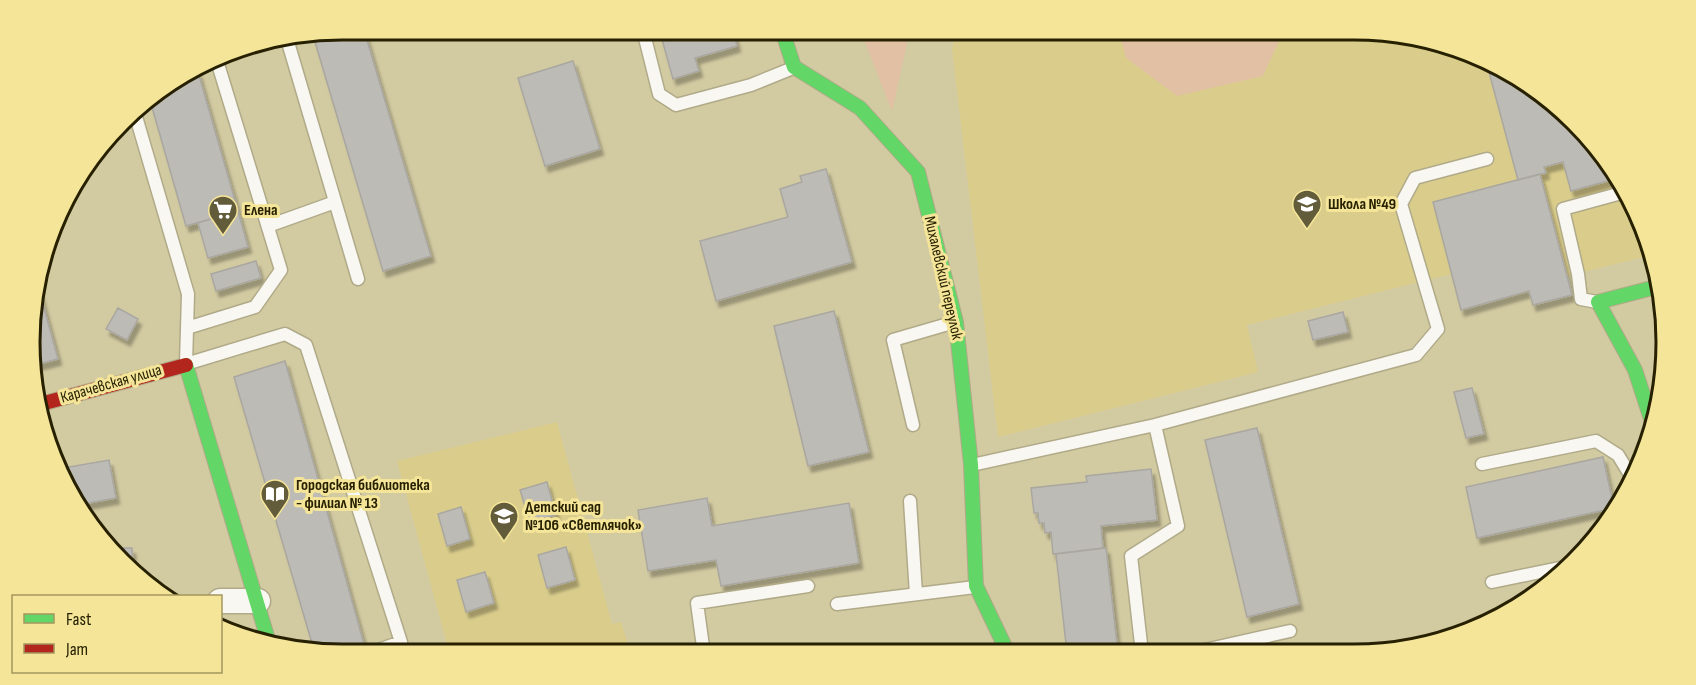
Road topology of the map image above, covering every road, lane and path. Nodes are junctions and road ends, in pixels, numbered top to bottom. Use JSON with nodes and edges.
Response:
{"nodes":[{"id":1,"x":645,"y":40,"type":"edge"},
{"id":2,"x":785,"y":40,"type":"edge"},
{"id":3,"x":289,"y":45,"type":"edge"},
{"id":4,"x":219,"y":67,"type":"edge"},
{"id":5,"x":794,"y":67,"type":"junction"},
{"id":6,"x":137,"y":121,"type":"edge"},
{"id":7,"x":1487,"y":159,"type":"dead end"},
{"id":8,"x":1616,"y":194,"type":"edge"},
{"id":9,"x":335,"y":202,"type":"junction"},
{"id":10,"x":267,"y":226,"type":"junction"},
{"id":11,"x":358,"y":279,"type":"dead end"},
{"id":12,"x":1651,"y":288,"type":"edge"},
{"id":13,"x":1598,"y":302,"type":"junction"},
{"id":14,"x":957,"y":322,"type":"junction"},
{"id":15,"x":187,"y":328,"type":"junction"},
{"id":16,"x":186,"y":364,"type":"junction"},
{"id":17,"x":46,"y":402,"type":"edge"},
{"id":18,"x":1648,"y":409,"type":"edge"},
{"id":19,"x":913,"y":425,"type":"dead end"},
{"id":20,"x":1155,"y":425,"type":"junction"},
{"id":21,"x":1482,"y":464,"type":"dead end"},
{"id":22,"x":971,"y":465,"type":"junction"},
{"id":23,"x":1627,"y":470,"type":"edge"},
{"id":24,"x":910,"y":501,"type":"dead end"},
{"id":25,"x":1554,"y":569,"type":"edge"},
{"id":26,"x":1492,"y":582,"type":"dead end"},
{"id":27,"x":808,"y":586,"type":"dead end"},
{"id":28,"x":976,"y":586,"type":"junction"},
{"id":29,"x":916,"y":594,"type":"junction"},
{"id":30,"x":222,"y":601,"type":"edge"},
{"id":31,"x":258,"y":601,"type":"junction"},
{"id":32,"x":837,"y":604,"type":"dead end"},
{"id":33,"x":1290,"y":630,"type":"dead end"},
{"id":34,"x":267,"y":635,"type":"edge"},
{"id":35,"x":392,"y":645,"type":"edge"},
{"id":36,"x":703,"y":645,"type":"edge"},
{"id":37,"x":1004,"y":645,"type":"edge"},
{"id":38,"x":1141,"y":645,"type":"edge"},
{"id":39,"x":1225,"y":645,"type":"edge"}],
"edges":[{"from":1,"to":5,"type":"lane"},
{"from":2,"to":5,"type":"street"},
{"from":3,"to":9,"type":"lane"},
{"from":4,"to":10,"type":"lane"},
{"from":5,"to":14,"type":"street","name":"Михалевский переулок"},
{"from":6,"to":15,"type":"lane"},
{"from":7,"to":20,"type":"lane"},
{"from":8,"to":13,"type":"lane"},
{"from":9,"to":10,"type":"lane"},
{"from":9,"to":11,"type":"lane"},
{"from":10,"to":15,"type":"lane"},
{"from":12,"to":13,"type":"street"},
{"from":13,"to":18,"type":"street"},
{"from":14,"to":19,"type":"lane"},
{"from":14,"to":22,"type":"street","name":"Михалевский переулок"},
{"from":15,"to":16,"type":"lane"},
{"from":16,"to":17,"type":"street","name":"Карачевская улица"},
{"from":16,"to":31,"type":"street"},
{"from":16,"to":35,"type":"lane"},
{"from":20,"to":22,"type":"lane"},
{"from":20,"to":38,"type":"lane"},
{"from":21,"to":23,"type":"lane"},
{"from":22,"to":28,"type":"street","name":"Михалевский переулок"},
{"from":24,"to":29,"type":"lane"},
{"from":25,"to":26,"type":"lane"},
{"from":27,"to":36,"type":"lane"},
{"from":28,"to":29,"type":"lane"},
{"from":28,"to":37,"type":"street"},
{"from":29,"to":32,"type":"lane"},
{"from":30,"to":31,"type":"street"},
{"from":31,"to":34,"type":"street"},
{"from":33,"to":39,"type":"lane"}]}
